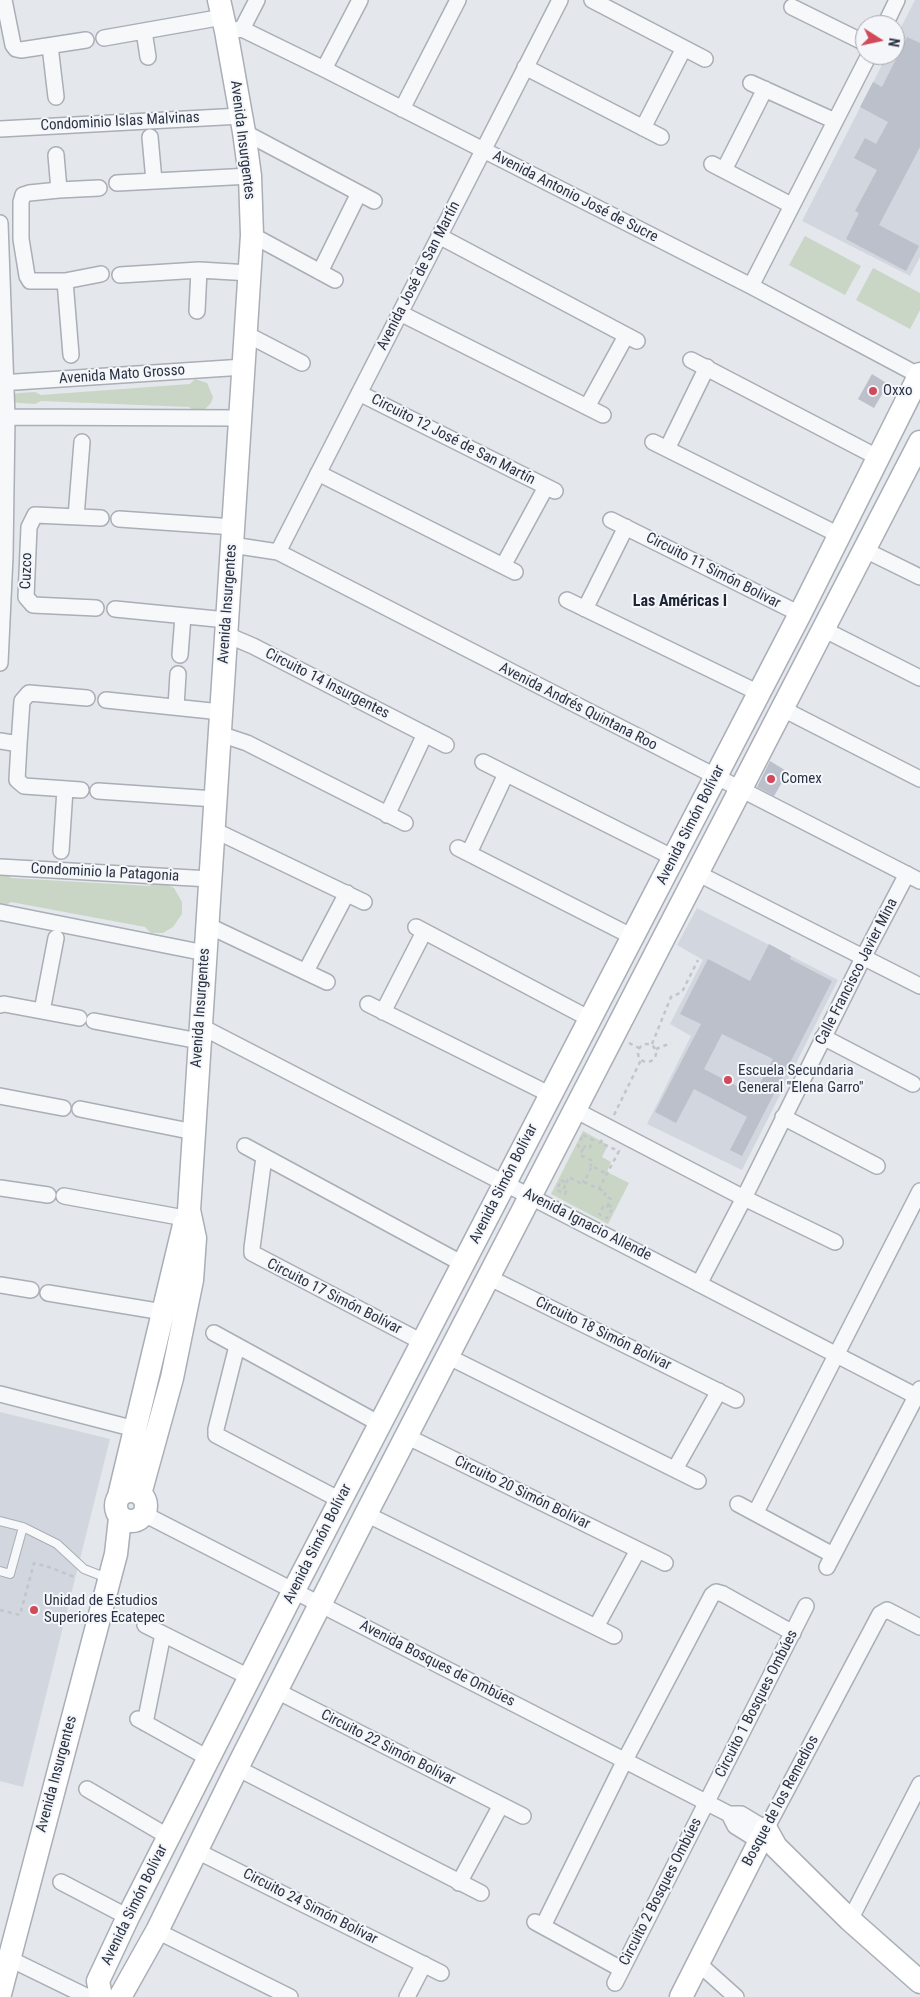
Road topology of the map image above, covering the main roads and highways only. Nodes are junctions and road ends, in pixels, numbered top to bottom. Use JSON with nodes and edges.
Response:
{"nodes":[{"id":1,"x":228,"y":19,"type":"edge"},
{"id":2,"x":920,"y":375,"type":"edge"},
{"id":3,"x":920,"y":442,"type":"edge"},
{"id":4,"x":913,"y":472,"type":"edge"},
{"id":5,"x":611,"y":980,"type":"junction"},
{"id":6,"x":635,"y":993,"type":"junction"},
{"id":7,"x":188,"y":1215,"type":"junction"},
{"id":8,"x":131,"y":1509,"type":"junction"},
{"id":9,"x":767,"y":1839,"type":"joint"},
{"id":10,"x":920,"y":1982,"type":"edge"},
{"id":11,"x":0,"y":1994,"type":"edge"},
{"id":12,"x":101,"y":1997,"type":"edge"},
{"id":13,"x":120,"y":1997,"type":"edge"},
{"id":14,"x":681,"y":1997,"type":"edge"}],
"edges":[{"from":1,"to":7,"type":"main road","name":"Avenida Insurgentes"},
{"from":2,"to":5,"type":"main road","name":"Avenida Simón Bolívar"},
{"from":3,"to":4,"type":"main road","name":"Avenida Simón Bolívar"},
{"from":4,"to":6,"type":"main road","name":"Avenida Simón Bolívar"},
{"from":5,"to":6,"type":"main road"},
{"from":5,"to":12,"type":"main road","name":"Avenida Simón Bolívar"},
{"from":6,"to":13,"type":"main road","name":"Avenida Simón Bolívar"},
{"from":7,"to":8,"type":"main road","name":"Avenida Insurgentes"},
{"from":7,"to":8,"type":"main road","name":"Avenida Insurgentes"},
{"from":8,"to":11,"type":"main road","name":"Avenida Insurgentes"},
{"from":9,"to":10,"type":"main road","name":"Avenida Bosques de Ombúes"},
{"from":9,"to":14,"type":"main road","name":"Bosque de los Remedios"}]}
